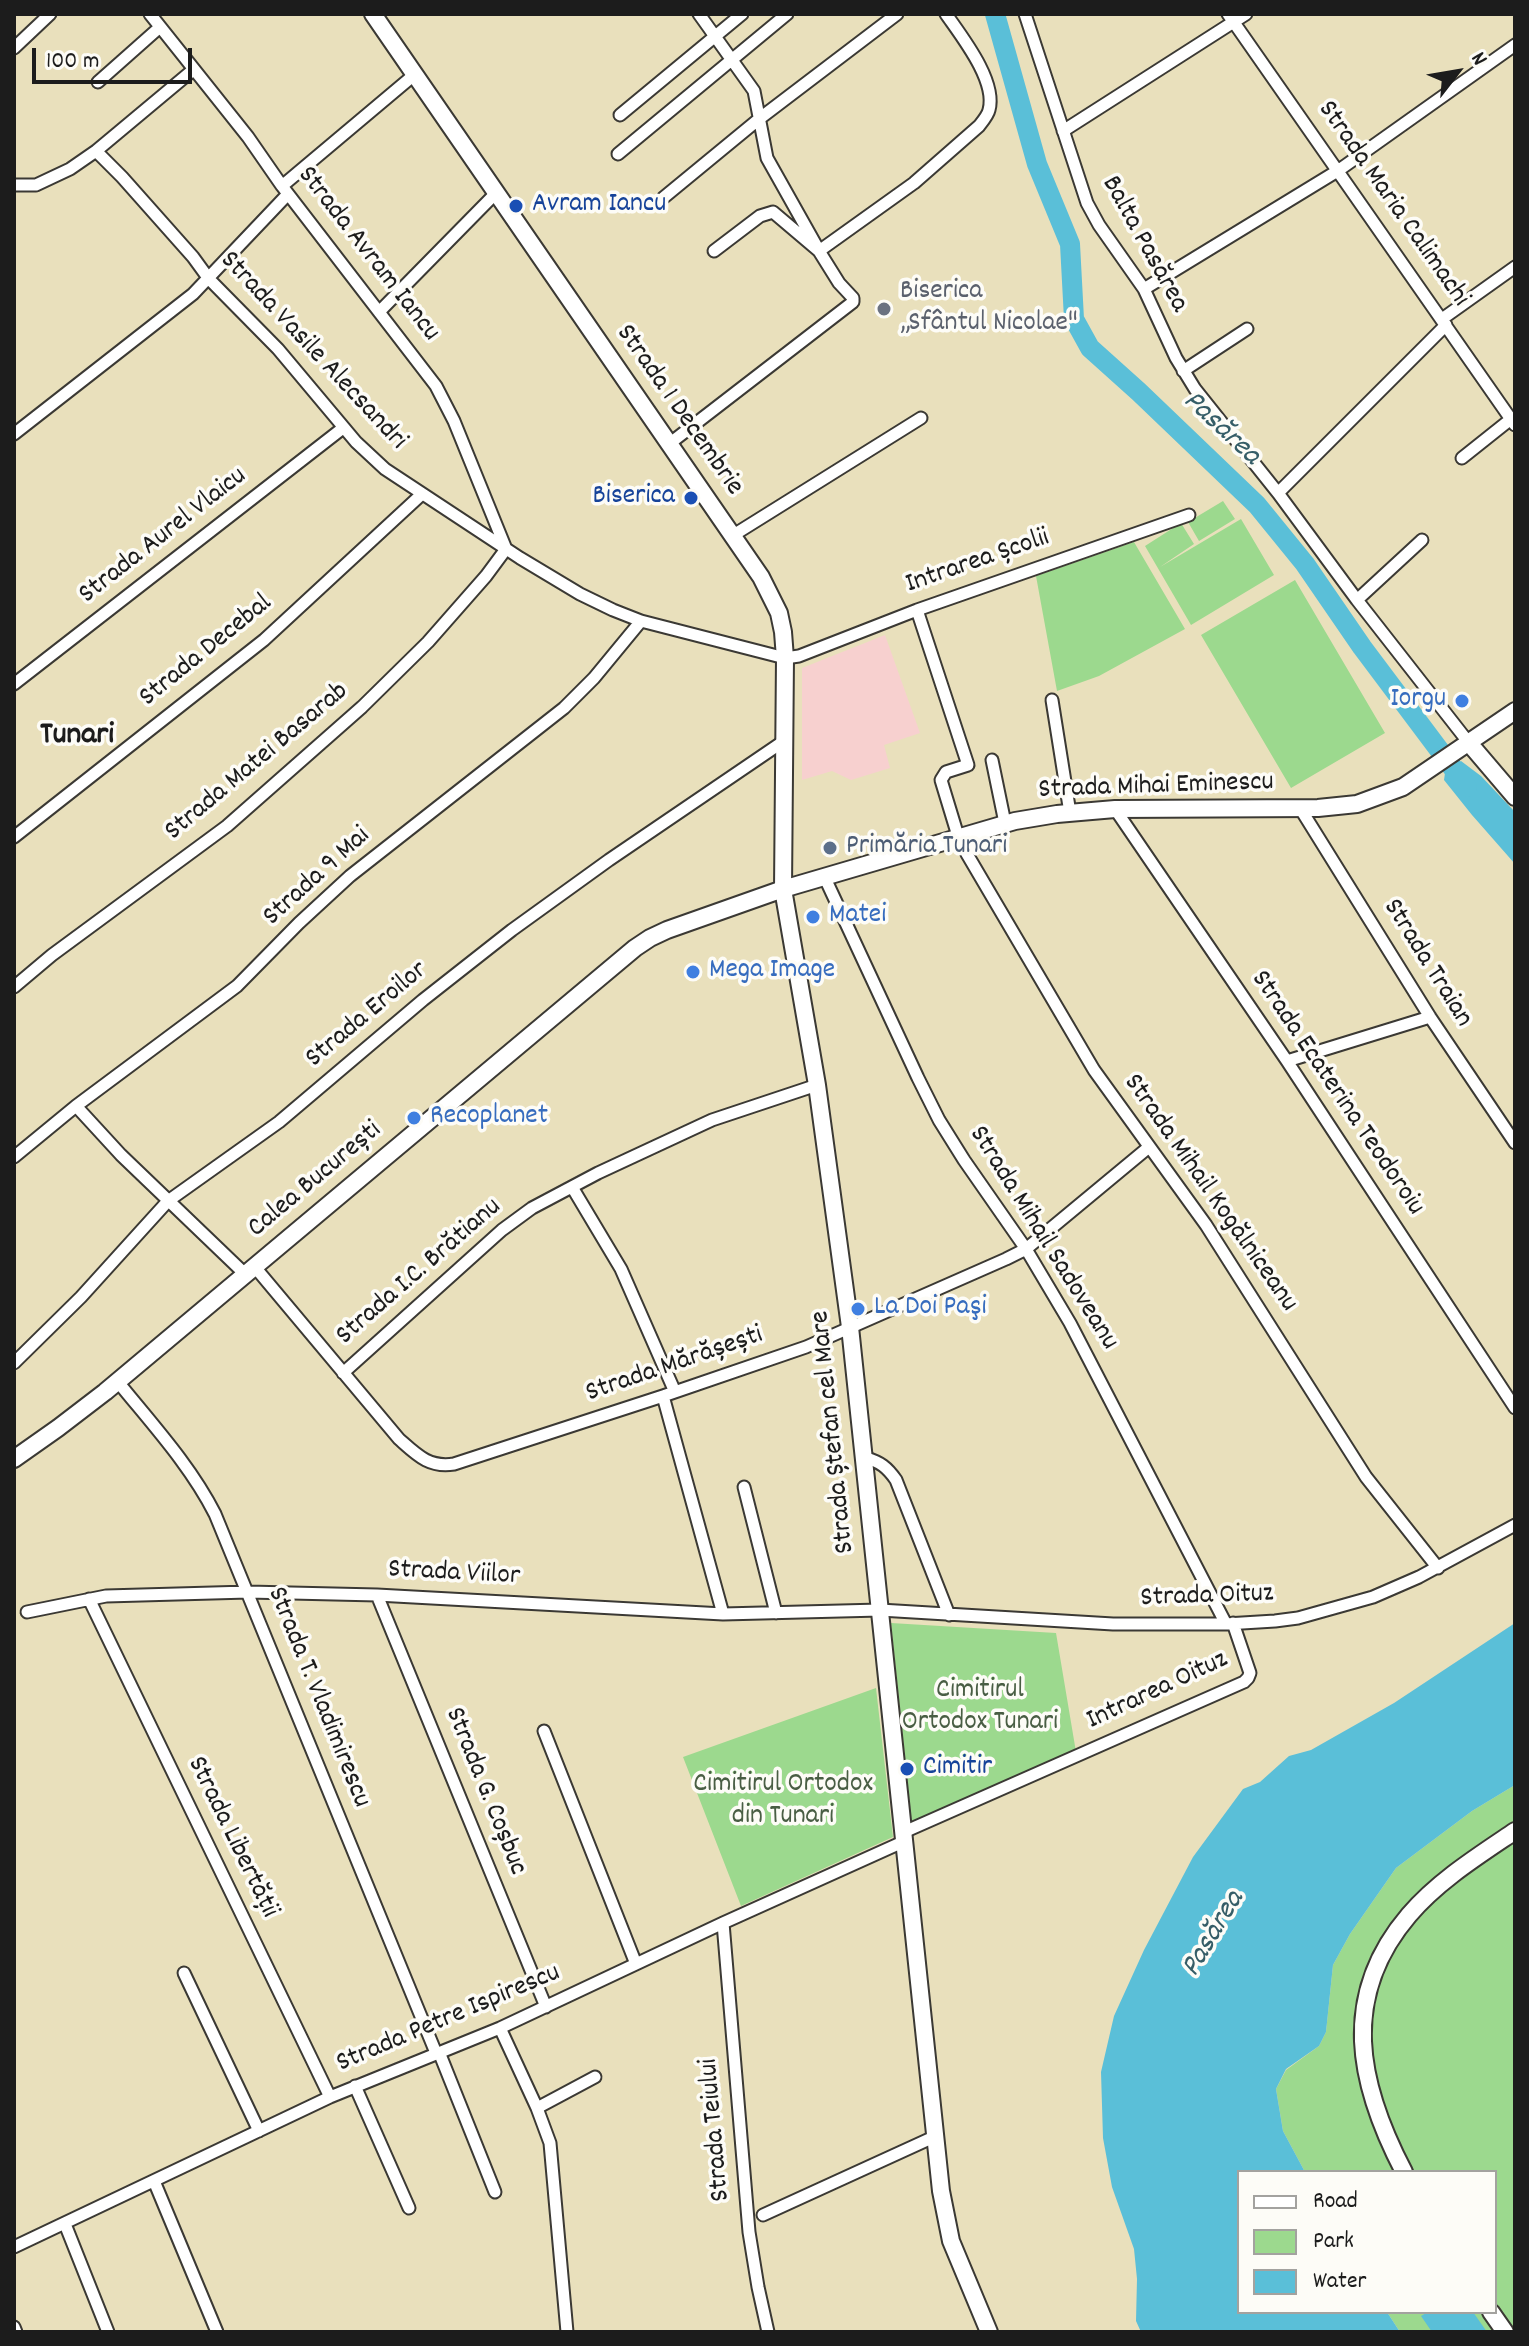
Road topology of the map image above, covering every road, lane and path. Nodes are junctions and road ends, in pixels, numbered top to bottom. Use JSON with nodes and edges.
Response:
{"nodes":[{"id":1,"x":50,"y":14,"type":"edge"},
{"id":2,"x":150,"y":14,"type":"edge"},
{"id":3,"x":373,"y":14,"type":"edge"},
{"id":4,"x":699,"y":14,"type":"edge"},
{"id":5,"x":742,"y":14,"type":"edge"},
{"id":6,"x":787,"y":14,"type":"edge"},
{"id":7,"x":897,"y":14,"type":"edge"},
{"id":8,"x":946,"y":14,"type":"edge"},
{"id":9,"x":1025,"y":14,"type":"edge"},
{"id":10,"x":1246,"y":14,"type":"edge"},
{"id":11,"x":1231,"y":18,"type":"edge"},
{"id":12,"x":160,"y":27,"type":"junction"},
{"id":13,"x":715,"y":35,"type":"junction"},
{"id":14,"x":1515,"y":45,"type":"edge"},
{"id":15,"x":14,"y":48,"type":"edge"},
{"id":16,"x":732,"y":58,"type":"junction"},
{"id":17,"x":193,"y":70,"type":"junction"},
{"id":18,"x":414,"y":75,"type":"junction"},
{"id":19,"x":98,"y":82,"type":"dead end"},
{"id":20,"x":620,"y":115,"type":"dead end"},
{"id":21,"x":759,"y":119,"type":"junction"},
{"id":22,"x":1063,"y":131,"type":"junction"},
{"id":23,"x":96,"y":151,"type":"junction"},
{"id":24,"x":618,"y":154,"type":"dead end"},
{"id":25,"x":1339,"y":170,"type":"junction"},
{"id":26,"x":14,"y":185,"type":"edge"},
{"id":27,"x":285,"y":190,"type":"junction"},
{"id":28,"x":496,"y":193,"type":"junction"},
{"id":29,"x":663,"y":198,"type":"dead end"},
{"id":30,"x":714,"y":251,"type":"dead end"},
{"id":31,"x":819,"y":251,"type":"junction"},
{"id":32,"x":1515,"y":267,"type":"edge"},
{"id":33,"x":209,"y":279,"type":"junction"},
{"id":34,"x":1144,"y":289,"type":"junction"},
{"id":35,"x":379,"y":312,"type":"junction"},
{"id":36,"x":1444,"y":322,"type":"junction"},
{"id":37,"x":1247,"y":329,"type":"dead end"},
{"id":38,"x":1183,"y":371,"type":"junction"},
{"id":39,"x":921,"y":418,"type":"dead end"},
{"id":40,"x":1513,"y":422,"type":"edge"},
{"id":41,"x":343,"y":428,"type":"junction"},
{"id":42,"x":14,"y":434,"type":"edge"},
{"id":43,"x":669,"y":444,"type":"junction"},
{"id":44,"x":1462,"y":458,"type":"dead end"},
{"id":45,"x":1278,"y":493,"type":"junction"},
{"id":46,"x":422,"y":494,"type":"junction"},
{"id":47,"x":1189,"y":515,"type":"dead end"},
{"id":48,"x":732,"y":536,"type":"junction"},
{"id":49,"x":1422,"y":540,"type":"dead end"},
{"id":50,"x":506,"y":549,"type":"junction"},
{"id":51,"x":1357,"y":600,"type":"junction"},
{"id":52,"x":917,"y":610,"type":"junction"},
{"id":53,"x":641,"y":621,"type":"junction"},
{"id":54,"x":785,"y":658,"type":"junction"},
{"id":55,"x":14,"y":684,"type":"edge"},
{"id":56,"x":1052,"y":700,"type":"dead end"},
{"id":57,"x":1515,"y":711,"type":"edge"},
{"id":58,"x":784,"y":741,"type":"junction"},
{"id":59,"x":1464,"y":746,"type":"junction"},
{"id":60,"x":992,"y":760,"type":"dead end"},
{"id":61,"x":1515,"y":797,"type":"edge"},
{"id":62,"x":1300,"y":808,"type":"junction"},
{"id":63,"x":1115,"y":809,"type":"junction"},
{"id":64,"x":1070,"y":813,"type":"junction"},
{"id":65,"x":1005,"y":823,"type":"junction"},
{"id":66,"x":958,"y":836,"type":"junction"},
{"id":67,"x":14,"y":837,"type":"edge"},
{"id":68,"x":824,"y":876,"type":"junction"},
{"id":69,"x":783,"y":889,"type":"junction"},
{"id":70,"x":14,"y":987,"type":"edge"},
{"id":71,"x":1430,"y":1017,"type":"junction"},
{"id":72,"x":1287,"y":1061,"type":"junction"},
{"id":73,"x":817,"y":1085,"type":"junction"},
{"id":74,"x":76,"y":1106,"type":"junction"},
{"id":75,"x":1515,"y":1143,"type":"edge"},
{"id":76,"x":1149,"y":1147,"type":"junction"},
{"id":77,"x":14,"y":1157,"type":"edge"},
{"id":78,"x":572,"y":1187,"type":"junction"},
{"id":79,"x":168,"y":1201,"type":"junction"},
{"id":80,"x":1026,"y":1249,"type":"junction"},
{"id":81,"x":250,"y":1270,"type":"junction"},
{"id":82,"x":850,"y":1327,"type":"junction"},
{"id":83,"x":14,"y":1363,"type":"edge"},
{"id":84,"x":343,"y":1373,"type":"junction"},
{"id":85,"x":118,"y":1382,"type":"junction"},
{"id":86,"x":675,"y":1392,"type":"junction"},
{"id":87,"x":663,"y":1396,"type":"junction"},
{"id":88,"x":1515,"y":1408,"type":"edge"},
{"id":89,"x":866,"y":1458,"type":"junction"},
{"id":90,"x":14,"y":1459,"type":"edge"},
{"id":91,"x":744,"y":1487,"type":"dead end"},
{"id":92,"x":1515,"y":1525,"type":"edge"},
{"id":93,"x":1438,"y":1568,"type":"junction"},
{"id":94,"x":248,"y":1592,"type":"junction"},
{"id":95,"x":377,"y":1595,"type":"junction"},
{"id":96,"x":89,"y":1599,"type":"junction"},
{"id":97,"x":880,"y":1610,"type":"junction"},
{"id":98,"x":27,"y":1612,"type":"dead end"},
{"id":99,"x":776,"y":1613,"type":"junction"},
{"id":100,"x":723,"y":1614,"type":"junction"},
{"id":101,"x":949,"y":1615,"type":"junction"},
{"id":102,"x":1230,"y":1624,"type":"junction"},
{"id":103,"x":544,"y":1731,"type":"dead end"},
{"id":104,"x":1515,"y":1831,"type":"edge"},
{"id":105,"x":904,"y":1837,"type":"junction"},
{"id":106,"x":723,"y":1923,"type":"junction"},
{"id":107,"x":636,"y":1964,"type":"junction"},
{"id":108,"x":184,"y":1973,"type":"dead end"},
{"id":109,"x":546,"y":2007,"type":"junction"},
{"id":110,"x":500,"y":2028,"type":"junction"},
{"id":111,"x":437,"y":2053,"type":"junction"},
{"id":112,"x":595,"y":2077,"type":"dead end"},
{"id":113,"x":355,"y":2086,"type":"junction"},
{"id":114,"x":330,"y":2097,"type":"junction"},
{"id":115,"x":537,"y":2108,"type":"junction"},
{"id":116,"x":259,"y":2131,"type":"junction"},
{"id":117,"x":936,"y":2136,"type":"junction"},
{"id":118,"x":1403,"y":2170,"type":"edge"},
{"id":119,"x":154,"y":2181,"type":"junction"},
{"id":120,"x":495,"y":2192,"type":"dead end"},
{"id":121,"x":409,"y":2208,"type":"dead end"},
{"id":122,"x":763,"y":2215,"type":"dead end"},
{"id":123,"x":65,"y":2224,"type":"junction"},
{"id":124,"x":14,"y":2247,"type":"edge"},
{"id":125,"x":1492,"y":2314,"type":"edge"},
{"id":126,"x":108,"y":2332,"type":"edge"},
{"id":127,"x":217,"y":2332,"type":"edge"},
{"id":128,"x":567,"y":2332,"type":"edge"},
{"id":129,"x":768,"y":2332,"type":"edge"},
{"id":130,"x":989,"y":2332,"type":"edge"},
{"id":131,"x":1505,"y":2332,"type":"edge"}],
"edges":[{"from":1,"to":15,"type":"street"},
{"from":2,"to":12,"type":"street","name":"Strada Avram Iancu"},
{"from":3,"to":18,"type":"main road","name":"Strada 1 Decembrie"},
{"from":4,"to":13,"type":"street"},
{"from":5,"to":13,"type":"street"},
{"from":6,"to":16,"type":"street"},
{"from":7,"to":21,"type":"street"},
{"from":8,"to":31,"type":"street"},
{"from":9,"to":22,"type":"street","name":"Balta Pasărea"},
{"from":10,"to":11,"type":"street"},
{"from":11,"to":22,"type":"street"},
{"from":11,"to":25,"type":"street","name":"Strada Maria Calimachi"},
{"from":12,"to":17,"type":"street","name":"Strada Avram Iancu"},
{"from":12,"to":19,"type":"street"},
{"from":13,"to":16,"type":"street"},
{"from":13,"to":20,"type":"street"},
{"from":14,"to":25,"type":"street"},
{"from":16,"to":21,"type":"street"},
{"from":16,"to":24,"type":"street"},
{"from":17,"to":23,"type":"street"},
{"from":17,"to":27,"type":"street","name":"Strada Avram Iancu"},
{"from":18,"to":27,"type":"street"},
{"from":18,"to":28,"type":"main road","name":"Strada 1 Decembrie"},
{"from":21,"to":29,"type":"street"},
{"from":21,"to":31,"type":"street"},
{"from":22,"to":34,"type":"street","name":"Balta Pasărea"},
{"from":23,"to":26,"type":"street"},
{"from":23,"to":33,"type":"street","name":"Strada Vasile Alecsandri"},
{"from":25,"to":34,"type":"street"},
{"from":25,"to":36,"type":"street","name":"Strada Maria Calimachi"},
{"from":27,"to":33,"type":"street"},
{"from":27,"to":35,"type":"street","name":"Strada Avram Iancu"},
{"from":28,"to":35,"type":"street"},
{"from":28,"to":43,"type":"main road","name":"Strada 1 Decembrie"},
{"from":30,"to":31,"type":"street"},
{"from":31,"to":43,"type":"street"},
{"from":32,"to":36,"type":"street"},
{"from":33,"to":41,"type":"street","name":"Strada Vasile Alecsandri"},
{"from":33,"to":42,"type":"street"},
{"from":34,"to":38,"type":"street","name":"Balta Pasărea"},
{"from":35,"to":50,"type":"street","name":"Strada Avram Iancu"},
{"from":36,"to":40,"type":"street","name":"Strada Maria Calimachi"},
{"from":36,"to":45,"type":"street"},
{"from":37,"to":38,"type":"street"},
{"from":38,"to":45,"type":"street","name":"Balta Pasărea"},
{"from":39,"to":48,"type":"street"},
{"from":40,"to":44,"type":"street"},
{"from":41,"to":46,"type":"street","name":"Strada Vasile Alecsandri"},
{"from":41,"to":55,"type":"street","name":"Strada Aurel Vlaicu"},
{"from":43,"to":48,"type":"main road","name":"Strada 1 Decembrie"},
{"from":45,"to":51,"type":"street","name":"Balta Pasărea"},
{"from":46,"to":50,"type":"street","name":"Strada Vasile Alecsandri"},
{"from":46,"to":67,"type":"street","name":"Strada Decebal"},
{"from":47,"to":52,"type":"street","name":"Intrarea Școlii"},
{"from":48,"to":54,"type":"main road","name":"Strada 1 Decembrie"},
{"from":49,"to":51,"type":"street"},
{"from":50,"to":53,"type":"street","name":"Strada Vasile Alecsandri"},
{"from":50,"to":70,"type":"street","name":"Strada Matei Basarab"},
{"from":51,"to":59,"type":"street","name":"Balta Pasărea"},
{"from":52,"to":54,"type":"street","name":"Intrarea Școlii"},
{"from":52,"to":66,"type":"street","name":"Strada Mihail Kogălniceanu"},
{"from":53,"to":54,"type":"street","name":"Strada Vasile Alecsandri"},
{"from":53,"to":74,"type":"street","name":"Strada 9 Mai"},
{"from":54,"to":58,"type":"main road","name":"Strada 1 Decembrie"},
{"from":56,"to":64,"type":"street"},
{"from":57,"to":59,"type":"main road","name":"Strada Mihai Eminescu"},
{"from":58,"to":69,"type":"main road","name":"Strada 1 Decembrie"},
{"from":58,"to":79,"type":"street","name":"Strada Eroilor"},
{"from":59,"to":61,"type":"main road"},
{"from":59,"to":62,"type":"main road","name":"Strada Mihai Eminescu"},
{"from":60,"to":65,"type":"street"},
{"from":62,"to":63,"type":"main road","name":"Strada Mihai Eminescu"},
{"from":62,"to":71,"type":"street","name":"Strada Traian"},
{"from":63,"to":64,"type":"main road","name":"Strada Mihai Eminescu"},
{"from":63,"to":72,"type":"street","name":"Strada Ecaterina Teodoroiu"},
{"from":64,"to":65,"type":"main road","name":"Strada Mihai Eminescu"},
{"from":65,"to":66,"type":"main road","name":"Strada Mihai Eminescu"},
{"from":66,"to":68,"type":"main road","name":"Strada Mihai Eminescu"},
{"from":66,"to":76,"type":"street","name":"Strada Mihail Kogălniceanu"},
{"from":68,"to":69,"type":"main road","name":"Strada Mihai Eminescu"},
{"from":68,"to":80,"type":"street","name":"Strada Mihail Sadoveanu"},
{"from":69,"to":73,"type":"main road","name":"Strada Ștefan cel Mare"},
{"from":69,"to":81,"type":"main road","name":"Calea București"},
{"from":71,"to":72,"type":"street"},
{"from":71,"to":75,"type":"street","name":"Strada Traian"},
{"from":72,"to":88,"type":"street","name":"Strada Ecaterina Teodoroiu"},
{"from":73,"to":78,"type":"street","name":"Strada I.C. Brătianu"},
{"from":73,"to":82,"type":"main road","name":"Strada Ștefan cel Mare"},
{"from":74,"to":77,"type":"street","name":"Strada 9 Mai"},
{"from":74,"to":79,"type":"street","name":"Strada Mărășești"},
{"from":76,"to":80,"type":"street","name":"Strada Mărășești"},
{"from":76,"to":93,"type":"street","name":"Strada Mihail Kogălniceanu"},
{"from":78,"to":84,"type":"street","name":"Strada I.C. Brătianu"},
{"from":78,"to":86,"type":"street"},
{"from":79,"to":81,"type":"street","name":"Strada Mărășești"},
{"from":79,"to":83,"type":"street","name":"Strada Eroilor"},
{"from":80,"to":82,"type":"street","name":"Strada Mărășești"},
{"from":80,"to":102,"type":"street","name":"Strada Mihail Sadoveanu"},
{"from":81,"to":84,"type":"street","name":"Strada Mărășești"},
{"from":81,"to":85,"type":"main road","name":"Calea București"},
{"from":82,"to":86,"type":"street","name":"Strada Mărășești"},
{"from":82,"to":89,"type":"main road","name":"Strada Ștefan cel Mare"},
{"from":84,"to":87,"type":"street","name":"Strada Mărășești"},
{"from":85,"to":90,"type":"main road","name":"Calea București"},
{"from":85,"to":94,"type":"street","name":"Strada T. Vladimirescu"},
{"from":86,"to":87,"type":"street","name":"Strada Mărășești"},
{"from":87,"to":100,"type":"street"},
{"from":89,"to":97,"type":"main road","name":"Strada Ștefan cel Mare"},
{"from":89,"to":101,"type":"street"},
{"from":91,"to":99,"type":"street"},
{"from":92,"to":93,"type":"street","name":"Strada Oituz"},
{"from":93,"to":102,"type":"street","name":"Strada Oituz"},
{"from":94,"to":95,"type":"street","name":"Strada Viilor"},
{"from":94,"to":96,"type":"street","name":"Strada Viilor"},
{"from":94,"to":111,"type":"street","name":"Strada T. Vladimirescu"},
{"from":95,"to":100,"type":"street","name":"Strada Viilor"},
{"from":95,"to":109,"type":"street","name":"Strada G. Coșbuc"},
{"from":96,"to":98,"type":"street","name":"Strada Viilor"},
{"from":96,"to":114,"type":"street","name":"Strada Libertății"},
{"from":97,"to":99,"type":"street","name":"Strada Viilor"},
{"from":97,"to":101,"type":"street","name":"Strada Oituz"},
{"from":97,"to":105,"type":"main road","name":"Strada Ștefan cel Mare"},
{"from":99,"to":100,"type":"street","name":"Strada Viilor"},
{"from":101,"to":102,"type":"street","name":"Strada Oituz"},
{"from":102,"to":105,"type":"street","name":"Intrarea Oituz"},
{"from":103,"to":107,"type":"street"},
{"from":104,"to":118,"type":"main road"},
{"from":105,"to":106,"type":"street","name":"Strada Petre Ispirescu"},
{"from":105,"to":117,"type":"main road","name":"Strada Ștefan cel Mare"},
{"from":106,"to":107,"type":"street","name":"Strada Petre Ispirescu"},
{"from":106,"to":129,"type":"street","name":"Strada Teiului"},
{"from":107,"to":109,"type":"street","name":"Strada Petre Ispirescu"},
{"from":108,"to":116,"type":"street"},
{"from":109,"to":110,"type":"street","name":"Strada Petre Ispirescu"},
{"from":110,"to":111,"type":"street","name":"Strada Petre Ispirescu"},
{"from":110,"to":115,"type":"street"},
{"from":111,"to":113,"type":"street","name":"Strada Petre Ispirescu"},
{"from":111,"to":120,"type":"street","name":"Strada T. Vladimirescu"},
{"from":112,"to":115,"type":"street"},
{"from":113,"to":114,"type":"street","name":"Strada Petre Ispirescu"},
{"from":113,"to":121,"type":"street"},
{"from":114,"to":116,"type":"street","name":"Strada Petre Ispirescu"},
{"from":115,"to":128,"type":"street"},
{"from":116,"to":119,"type":"street","name":"Strada Petre Ispirescu"},
{"from":117,"to":122,"type":"street"},
{"from":117,"to":130,"type":"main road","name":"Strada Ștefan cel Mare"},
{"from":119,"to":123,"type":"street","name":"Strada Petre Ispirescu"},
{"from":119,"to":127,"type":"street"},
{"from":123,"to":124,"type":"street","name":"Strada Petre Ispirescu"},
{"from":123,"to":126,"type":"street"},
{"from":125,"to":131,"type":"main road"}]}
